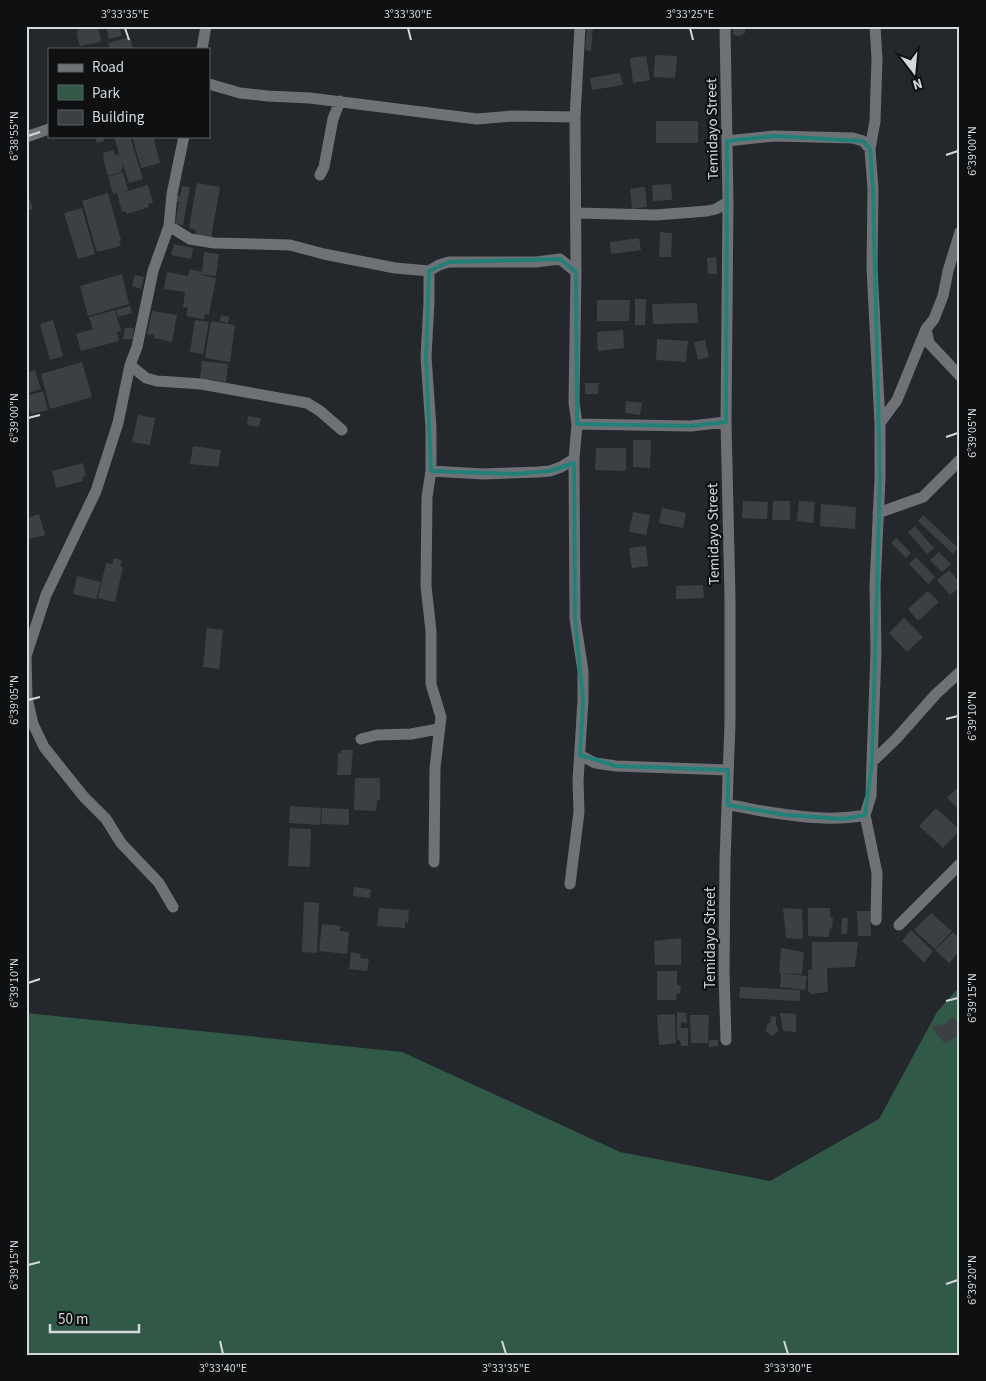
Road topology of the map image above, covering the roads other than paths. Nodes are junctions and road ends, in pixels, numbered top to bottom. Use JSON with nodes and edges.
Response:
{"nodes":[{"id":1,"x":206,"y":26,"type":"edge"},
{"id":2,"x":580,"y":26,"type":"edge"},
{"id":3,"x":725,"y":26,"type":"edge"},
{"id":4,"x":875,"y":26,"type":"edge"},
{"id":5,"x":202,"y":48,"type":"edge"},
{"id":6,"x":210,"y":84,"type":"edge"},
{"id":7,"x":340,"y":101,"type":"junction"},
{"id":8,"x":575,"y":118,"type":"junction"},
{"id":9,"x":48,"y":128,"type":"edge"},
{"id":10,"x":26,"y":137,"type":"edge"},
{"id":11,"x":184,"y":138,"type":"edge"},
{"id":12,"x":727,"y":141,"type":"junction"},
{"id":13,"x":870,"y":149,"type":"junction"},
{"id":14,"x":320,"y":175,"type":"dead end"},
{"id":15,"x":728,"y":202,"type":"junction"},
{"id":16,"x":576,"y":213,"type":"junction"},
{"id":17,"x":169,"y":226,"type":"junction"},
{"id":18,"x":960,"y":232,"type":"edge"},
{"id":19,"x":576,"y":236,"type":"junction"},
{"id":20,"x":560,"y":259,"type":"junction"},
{"id":21,"x":429,"y":271,"type":"junction"},
{"id":22,"x":576,"y":272,"type":"junction"},
{"id":23,"x":926,"y":330,"type":"junction"},
{"id":24,"x":130,"y":365,"type":"junction"},
{"id":25,"x":960,"y":376,"type":"edge"},
{"id":26,"x":726,"y":422,"type":"junction"},
{"id":27,"x":880,"y":423,"type":"junction"},
{"id":28,"x":578,"y":424,"type":"junction"},
{"id":29,"x":342,"y":430,"type":"dead end"},
{"id":30,"x":574,"y":459,"type":"junction"},
{"id":31,"x":960,"y":460,"type":"edge"},
{"id":32,"x":431,"y":471,"type":"junction"},
{"id":33,"x":878,"y":513,"type":"junction"},
{"id":34,"x":960,"y":672,"type":"edge"},
{"id":35,"x":438,"y":729,"type":"junction"},
{"id":36,"x":361,"y":739,"type":"dead end"},
{"id":37,"x":580,"y":755,"type":"junction"},
{"id":38,"x":872,"y":762,"type":"junction"},
{"id":39,"x":728,"y":770,"type":"junction"},
{"id":40,"x":728,"y":805,"type":"junction"},
{"id":41,"x":865,"y":815,"type":"junction"},
{"id":42,"x":434,"y":862,"type":"dead end"},
{"id":43,"x":960,"y":864,"type":"edge"},
{"id":44,"x":570,"y":884,"type":"dead end"},
{"id":45,"x":173,"y":907,"type":"dead end"},
{"id":46,"x":876,"y":920,"type":"dead end"},
{"id":47,"x":900,"y":924,"type":"dead end"},
{"id":48,"x":726,"y":1040,"type":"dead end"}],
"edges":[{"from":1,"to":5,"type":"street"},
{"from":2,"to":8,"type":"street"},
{"from":3,"to":12,"type":"street","name":"Temidayo Street"},
{"from":4,"to":13,"type":"street"},
{"from":6,"to":7,"type":"street"},
{"from":7,"to":8,"type":"street"},
{"from":7,"to":14,"type":"street"},
{"from":8,"to":16,"type":"street"},
{"from":9,"to":10,"type":"street"},
{"from":11,"to":17,"type":"street"},
{"from":12,"to":13,"type":"street"},
{"from":12,"to":15,"type":"street","name":"Temidayo Street"},
{"from":13,"to":27,"type":"street"},
{"from":15,"to":16,"type":"street"},
{"from":15,"to":26,"type":"street","name":"Temidayo Street"},
{"from":16,"to":19,"type":"street"},
{"from":17,"to":21,"type":"street"},
{"from":17,"to":24,"type":"street"},
{"from":18,"to":23,"type":"street"},
{"from":19,"to":20,"type":"street"},
{"from":19,"to":22,"type":"street"},
{"from":20,"to":21,"type":"street"},
{"from":20,"to":22,"type":"street"},
{"from":21,"to":32,"type":"street"},
{"from":22,"to":28,"type":"street"},
{"from":23,"to":25,"type":"street"},
{"from":23,"to":27,"type":"street"},
{"from":24,"to":29,"type":"street"},
{"from":24,"to":45,"type":"street"},
{"from":26,"to":28,"type":"street"},
{"from":26,"to":39,"type":"street","name":"Temidayo Street"},
{"from":27,"to":33,"type":"street"},
{"from":28,"to":30,"type":"street"},
{"from":30,"to":32,"type":"street"},
{"from":30,"to":37,"type":"street"},
{"from":31,"to":33,"type":"street"},
{"from":32,"to":35,"type":"street"},
{"from":33,"to":38,"type":"street"},
{"from":34,"to":38,"type":"street"},
{"from":35,"to":36,"type":"street"},
{"from":35,"to":42,"type":"street"},
{"from":37,"to":39,"type":"street"},
{"from":37,"to":44,"type":"street"},
{"from":38,"to":41,"type":"street"},
{"from":39,"to":40,"type":"street","name":"Temidayo Street"},
{"from":40,"to":41,"type":"street"},
{"from":40,"to":48,"type":"street","name":"Temidayo Street"},
{"from":41,"to":46,"type":"street"},
{"from":43,"to":47,"type":"street"}]}
